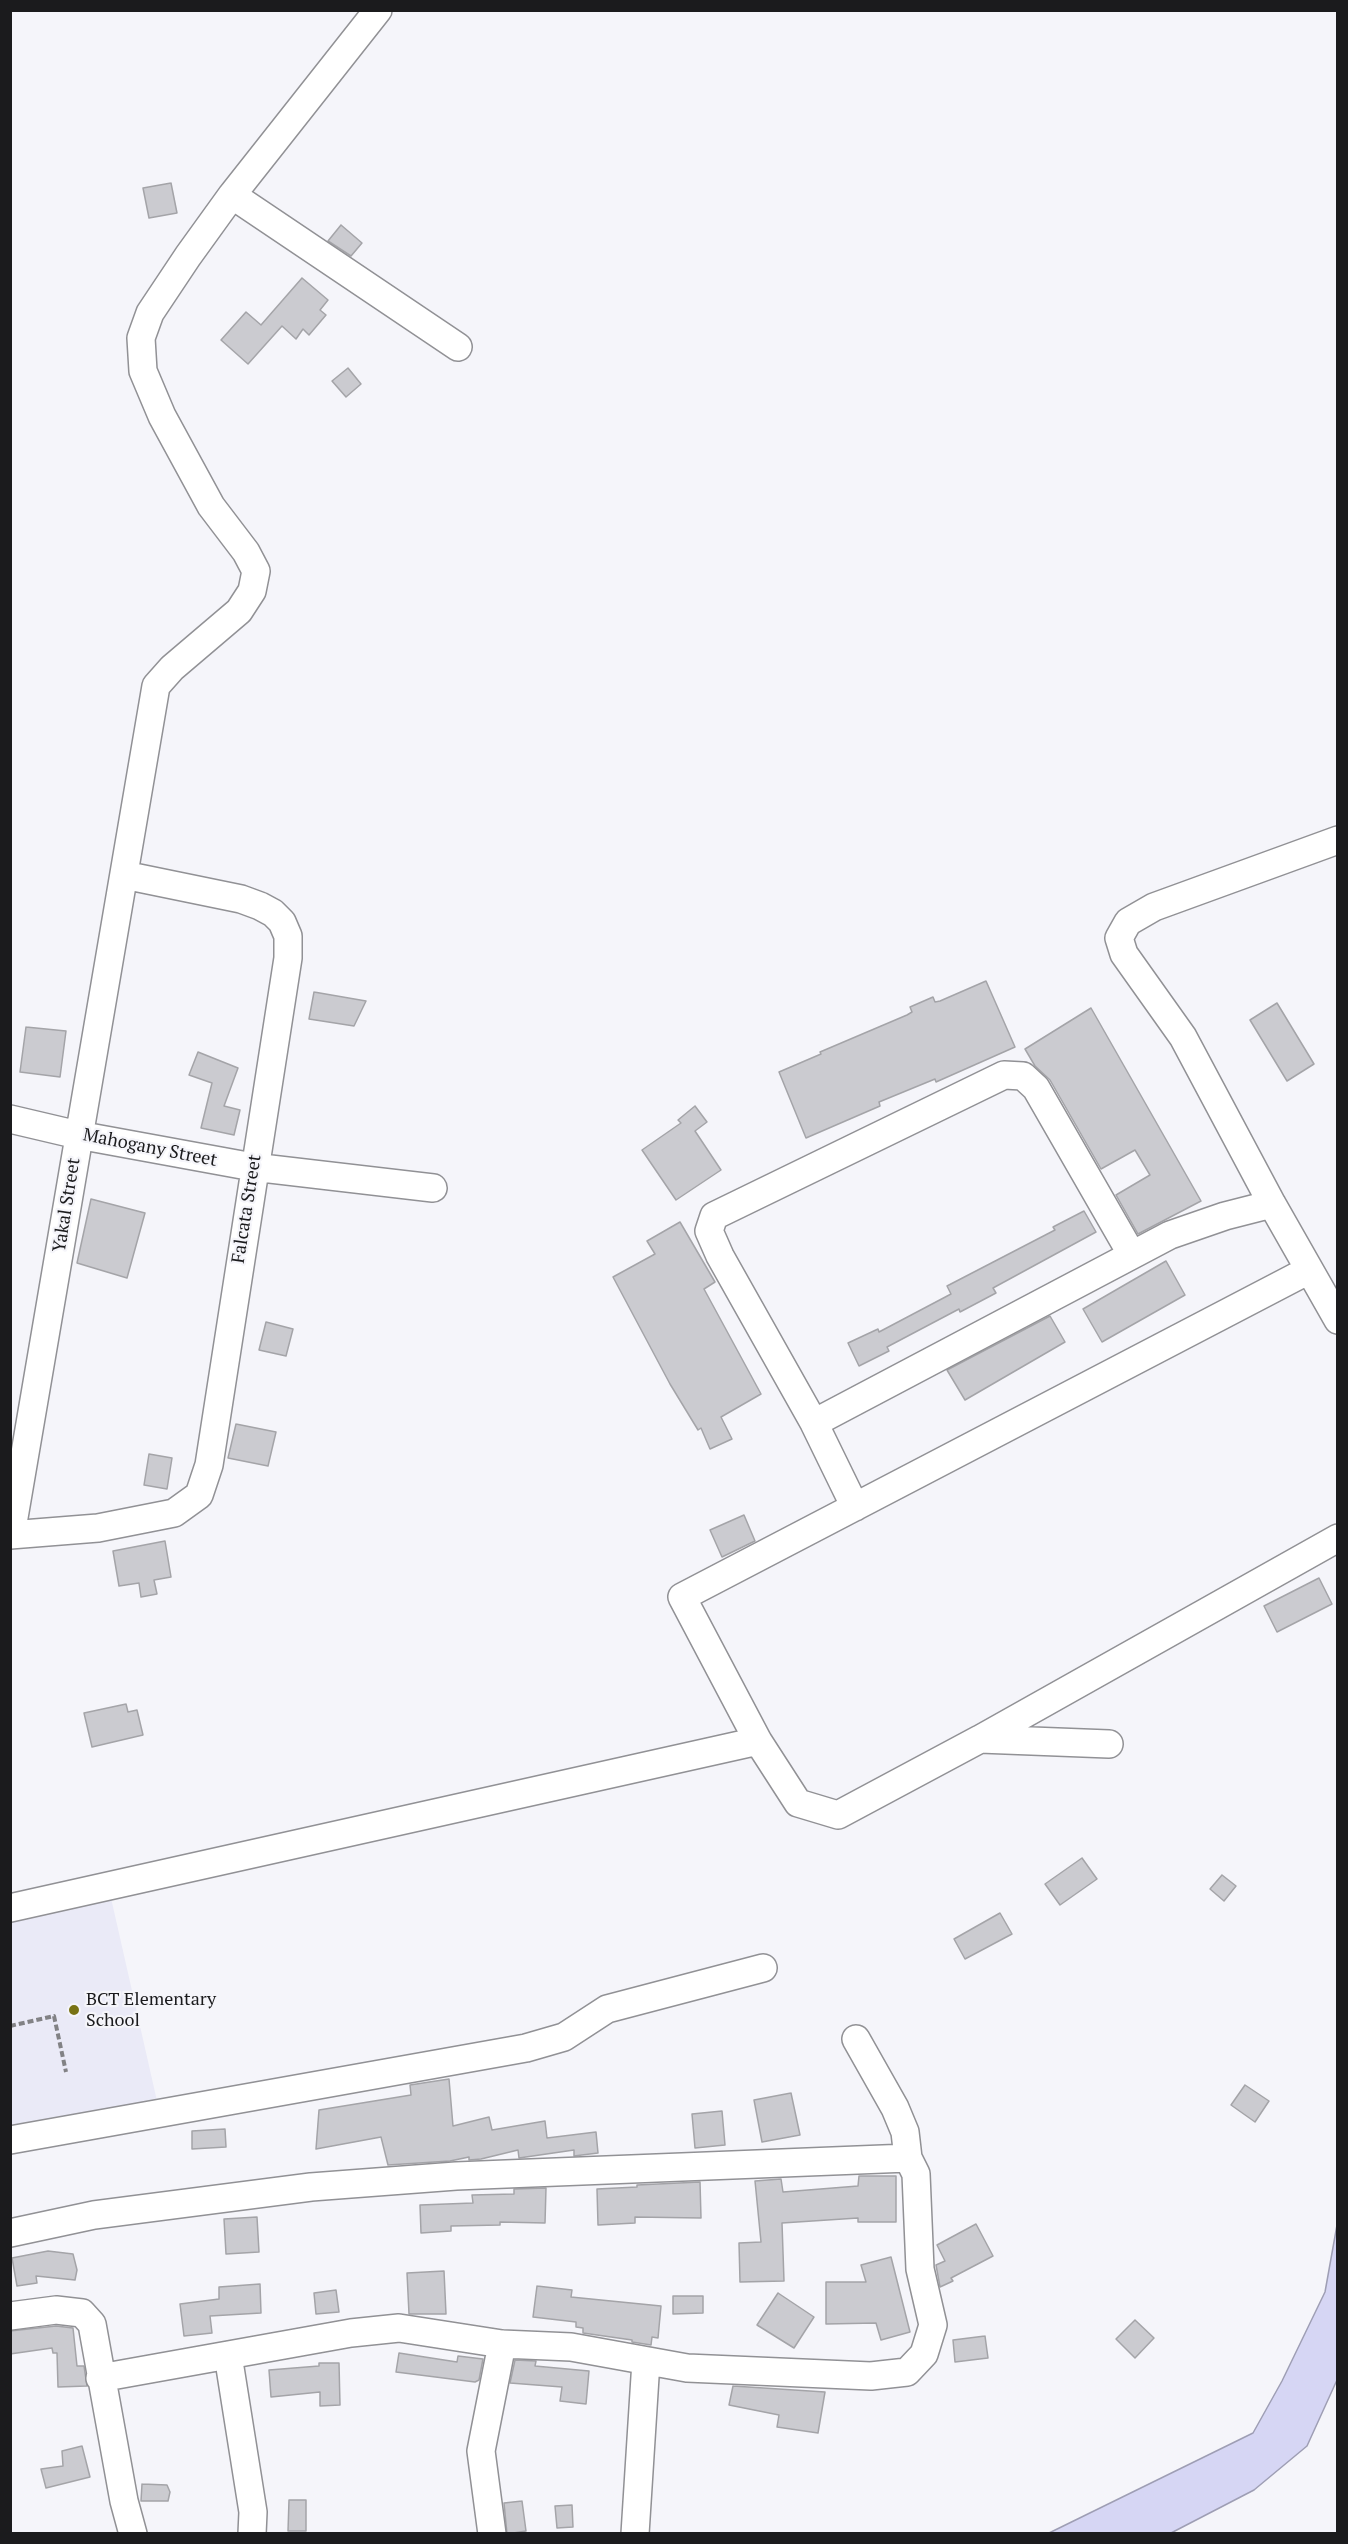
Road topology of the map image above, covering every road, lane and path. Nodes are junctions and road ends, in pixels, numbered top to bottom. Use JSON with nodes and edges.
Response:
{"nodes":[{"id":1,"x":378,"y":10,"type":"edge"},
{"id":2,"x":232,"y":195,"type":"junction"},
{"id":3,"x":458,"y":347,"type":"dead end"},
{"id":4,"x":1338,"y":840,"type":"edge"},
{"id":5,"x":124,"y":875,"type":"junction"},
{"id":6,"x":10,"y":1119,"type":"edge"},
{"id":7,"x":78,"y":1135,"type":"junction"},
{"id":8,"x":253,"y":1167,"type":"junction"},
{"id":9,"x":434,"y":1188,"type":"dead end"},
{"id":10,"x":1272,"y":1204,"type":"junction"},
{"id":11,"x":1132,"y":1255,"type":"junction"},
{"id":12,"x":1309,"y":1270,"type":"junction"},
{"id":13,"x":1338,"y":1320,"type":"edge"},
{"id":14,"x":814,"y":1423,"type":"junction"},
{"id":15,"x":855,"y":1507,"type":"junction"},
{"id":16,"x":11,"y":1535,"type":"edge"},
{"id":17,"x":1338,"y":1538,"type":"edge"},
{"id":18,"x":980,"y":1739,"type":"junction"},
{"id":19,"x":758,"y":1741,"type":"junction"},
{"id":20,"x":1109,"y":1744,"type":"dead end"},
{"id":21,"x":10,"y":1908,"type":"edge"},
{"id":22,"x":763,"y":1968,"type":"dead end"},
{"id":23,"x":10,"y":2026,"type":"edge"},
{"id":24,"x":856,"y":2039,"type":"dead end"},
{"id":25,"x":66,"y":2072,"type":"dead end"},
{"id":26,"x":10,"y":2140,"type":"edge"},
{"id":27,"x":908,"y":2158,"type":"junction"},
{"id":28,"x":10,"y":2234,"type":"edge"},
{"id":29,"x":10,"y":2316,"type":"edge"},
{"id":30,"x":502,"y":2344,"type":"junction"},
{"id":31,"x":228,"y":2355,"type":"junction"},
{"id":32,"x":646,"y":2361,"type":"junction"},
{"id":33,"x":100,"y":2378,"type":"junction"},
{"id":34,"x":133,"y":2534,"type":"edge"},
{"id":35,"x":252,"y":2534,"type":"edge"},
{"id":36,"x":492,"y":2534,"type":"edge"},
{"id":37,"x":635,"y":2534,"type":"edge"}],
"edges":[{"from":1,"to":2,"type":"street"},
{"from":2,"to":3,"type":"street"},
{"from":2,"to":5,"type":"street","name":"Yakal Street"},
{"from":4,"to":10,"type":"street"},
{"from":5,"to":7,"type":"street","name":"Yakal Street"},
{"from":5,"to":8,"type":"street","name":"Falcata Street"},
{"from":6,"to":7,"type":"street","name":"Mahogany Street"},
{"from":7,"to":8,"type":"street","name":"Mahogany Street"},
{"from":7,"to":16,"type":"street","name":"Yakal Street"},
{"from":8,"to":9,"type":"street","name":"Mahogany Street"},
{"from":8,"to":16,"type":"street","name":"Falcata Street"},
{"from":10,"to":11,"type":"street"},
{"from":10,"to":12,"type":"street"},
{"from":11,"to":14,"type":"street"},
{"from":11,"to":14,"type":"street"},
{"from":12,"to":13,"type":"street"},
{"from":12,"to":15,"type":"street"},
{"from":14,"to":15,"type":"street"},
{"from":15,"to":19,"type":"street"},
{"from":17,"to":18,"type":"street"},
{"from":18,"to":19,"type":"street"},
{"from":18,"to":20,"type":"street"},
{"from":19,"to":21,"type":"street"},
{"from":22,"to":26,"type":"street"},
{"from":23,"to":25,"type":"path"},
{"from":24,"to":27,"type":"street"},
{"from":27,"to":28,"type":"street"},
{"from":27,"to":32,"type":"street"},
{"from":29,"to":33,"type":"street"},
{"from":30,"to":31,"type":"street"},
{"from":30,"to":32,"type":"street"},
{"from":30,"to":36,"type":"street"},
{"from":31,"to":33,"type":"street"},
{"from":31,"to":35,"type":"street"},
{"from":32,"to":37,"type":"street"},
{"from":33,"to":34,"type":"street"}]}
